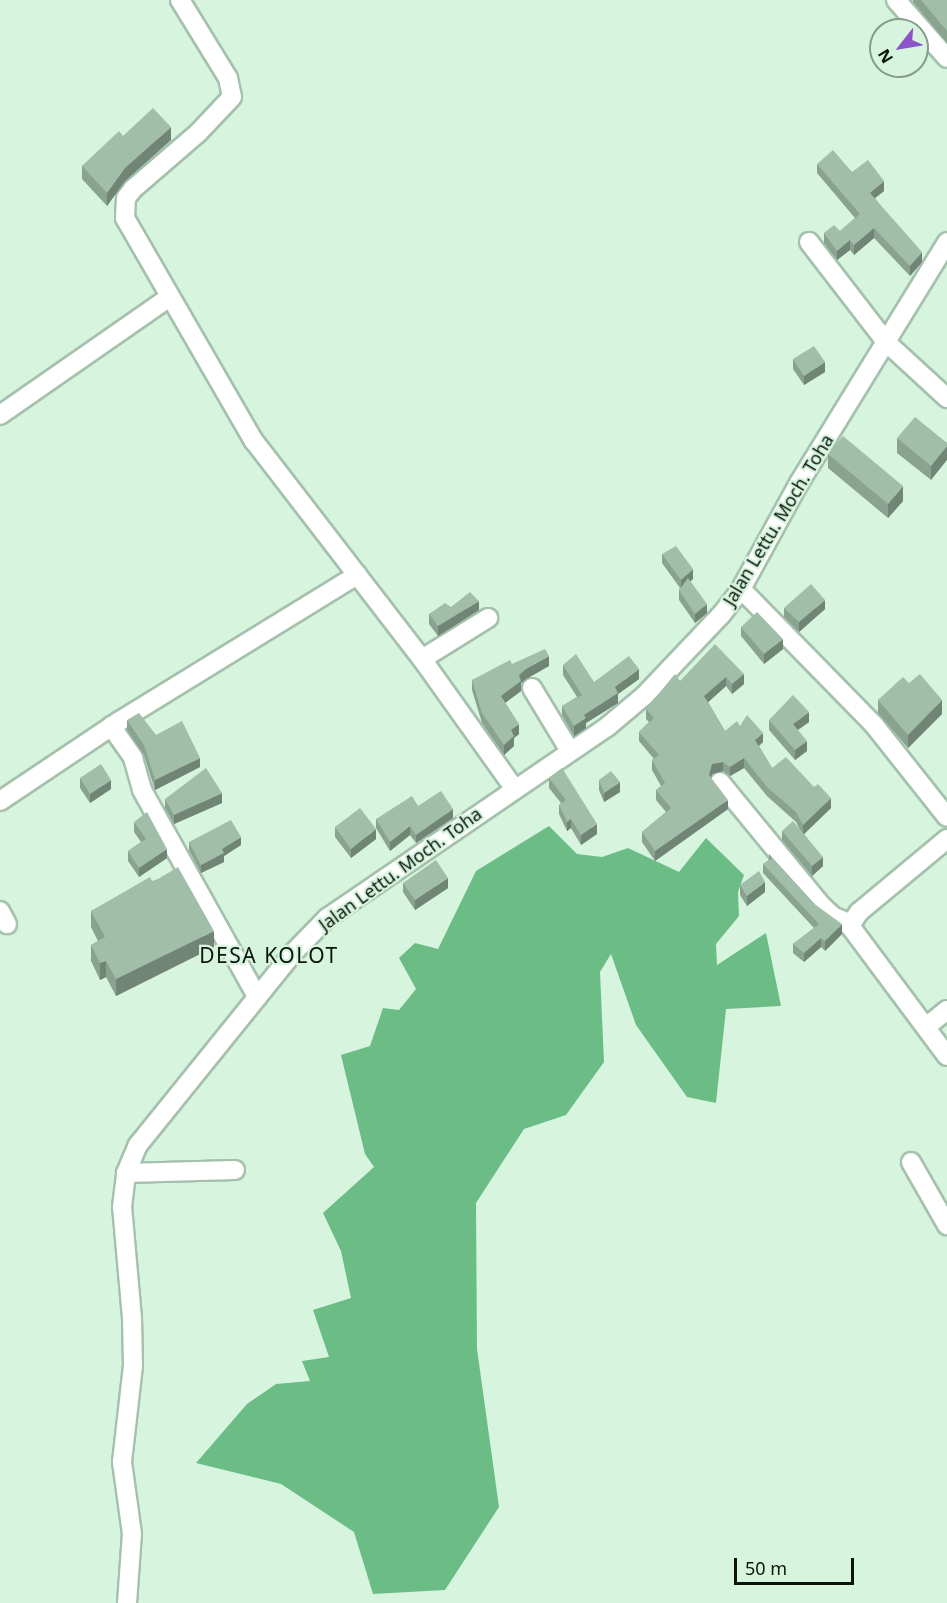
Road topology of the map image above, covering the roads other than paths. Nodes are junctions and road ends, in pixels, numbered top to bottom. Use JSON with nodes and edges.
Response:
{"nodes":[{"id":1,"x":180,"y":0,"type":"edge"},
{"id":2,"x":896,"y":0,"type":"edge"},
{"id":3,"x":947,"y":58,"type":"edge"},
{"id":4,"x":809,"y":242,"type":"dead end"},
{"id":5,"x":947,"y":242,"type":"edge"},
{"id":6,"x":170,"y":297,"type":"junction"},
{"id":7,"x":886,"y":342,"type":"junction"},
{"id":8,"x":947,"y":398,"type":"edge"},
{"id":9,"x":0,"y":415,"type":"edge"},
{"id":10,"x":357,"y":575,"type":"junction"},
{"id":11,"x":741,"y":589,"type":"junction"},
{"id":12,"x":488,"y":618,"type":"dead end"},
{"id":13,"x":422,"y":659,"type":"junction"},
{"id":14,"x":532,"y":687,"type":"dead end"},
{"id":15,"x":111,"y":726,"type":"junction"},
{"id":16,"x":570,"y":751,"type":"junction"},
{"id":17,"x":720,"y":782,"type":"dead end"},
{"id":18,"x":514,"y":788,"type":"junction"},
{"id":19,"x":0,"y":801,"type":"edge"},
{"id":20,"x":947,"y":817,"type":"edge"},
{"id":21,"x":947,"y":839,"type":"edge"},
{"id":22,"x":850,"y":922,"type":"junction"},
{"id":23,"x":257,"y":997,"type":"junction"},
{"id":24,"x":947,"y":1011,"type":"edge"},
{"id":25,"x":926,"y":1027,"type":"junction"},
{"id":26,"x":947,"y":1056,"type":"edge"},
{"id":27,"x":911,"y":1162,"type":"dead end"},
{"id":28,"x":234,"y":1170,"type":"dead end"},
{"id":29,"x":126,"y":1173,"type":"junction"},
{"id":30,"x":947,"y":1225,"type":"edge"},
{"id":31,"x":127,"y":1603,"type":"edge"}],
"edges":[{"from":1,"to":6,"type":"street"},
{"from":2,"to":3,"type":"street"},
{"from":4,"to":7,"type":"street"},
{"from":5,"to":7,"type":"street","name":"Jalan Lettu. Moch. Toha"},
{"from":6,"to":9,"type":"street"},
{"from":6,"to":10,"type":"street"},
{"from":7,"to":8,"type":"street"},
{"from":7,"to":11,"type":"street","name":"Jalan Lettu. Moch. Toha"},
{"from":10,"to":13,"type":"street"},
{"from":10,"to":15,"type":"street"},
{"from":11,"to":16,"type":"street","name":"Jalan Lettu. Moch. Toha"},
{"from":11,"to":20,"type":"street"},
{"from":12,"to":13,"type":"street"},
{"from":13,"to":18,"type":"street"},
{"from":14,"to":16,"type":"street"},
{"from":15,"to":19,"type":"street"},
{"from":15,"to":23,"type":"street"},
{"from":16,"to":18,"type":"street","name":"Jalan Lettu. Moch. Toha"},
{"from":17,"to":22,"type":"street"},
{"from":18,"to":23,"type":"street","name":"Jalan Lettu. Moch. Toha"},
{"from":21,"to":22,"type":"street"},
{"from":22,"to":25,"type":"street"},
{"from":23,"to":29,"type":"street","name":"Jalan Lettu. Moch. Toha"},
{"from":24,"to":25,"type":"street"},
{"from":25,"to":26,"type":"street"},
{"from":27,"to":30,"type":"street"},
{"from":28,"to":29,"type":"street"},
{"from":29,"to":31,"type":"street","name":"Jalan Lettu. Moch. Toha"}]}
